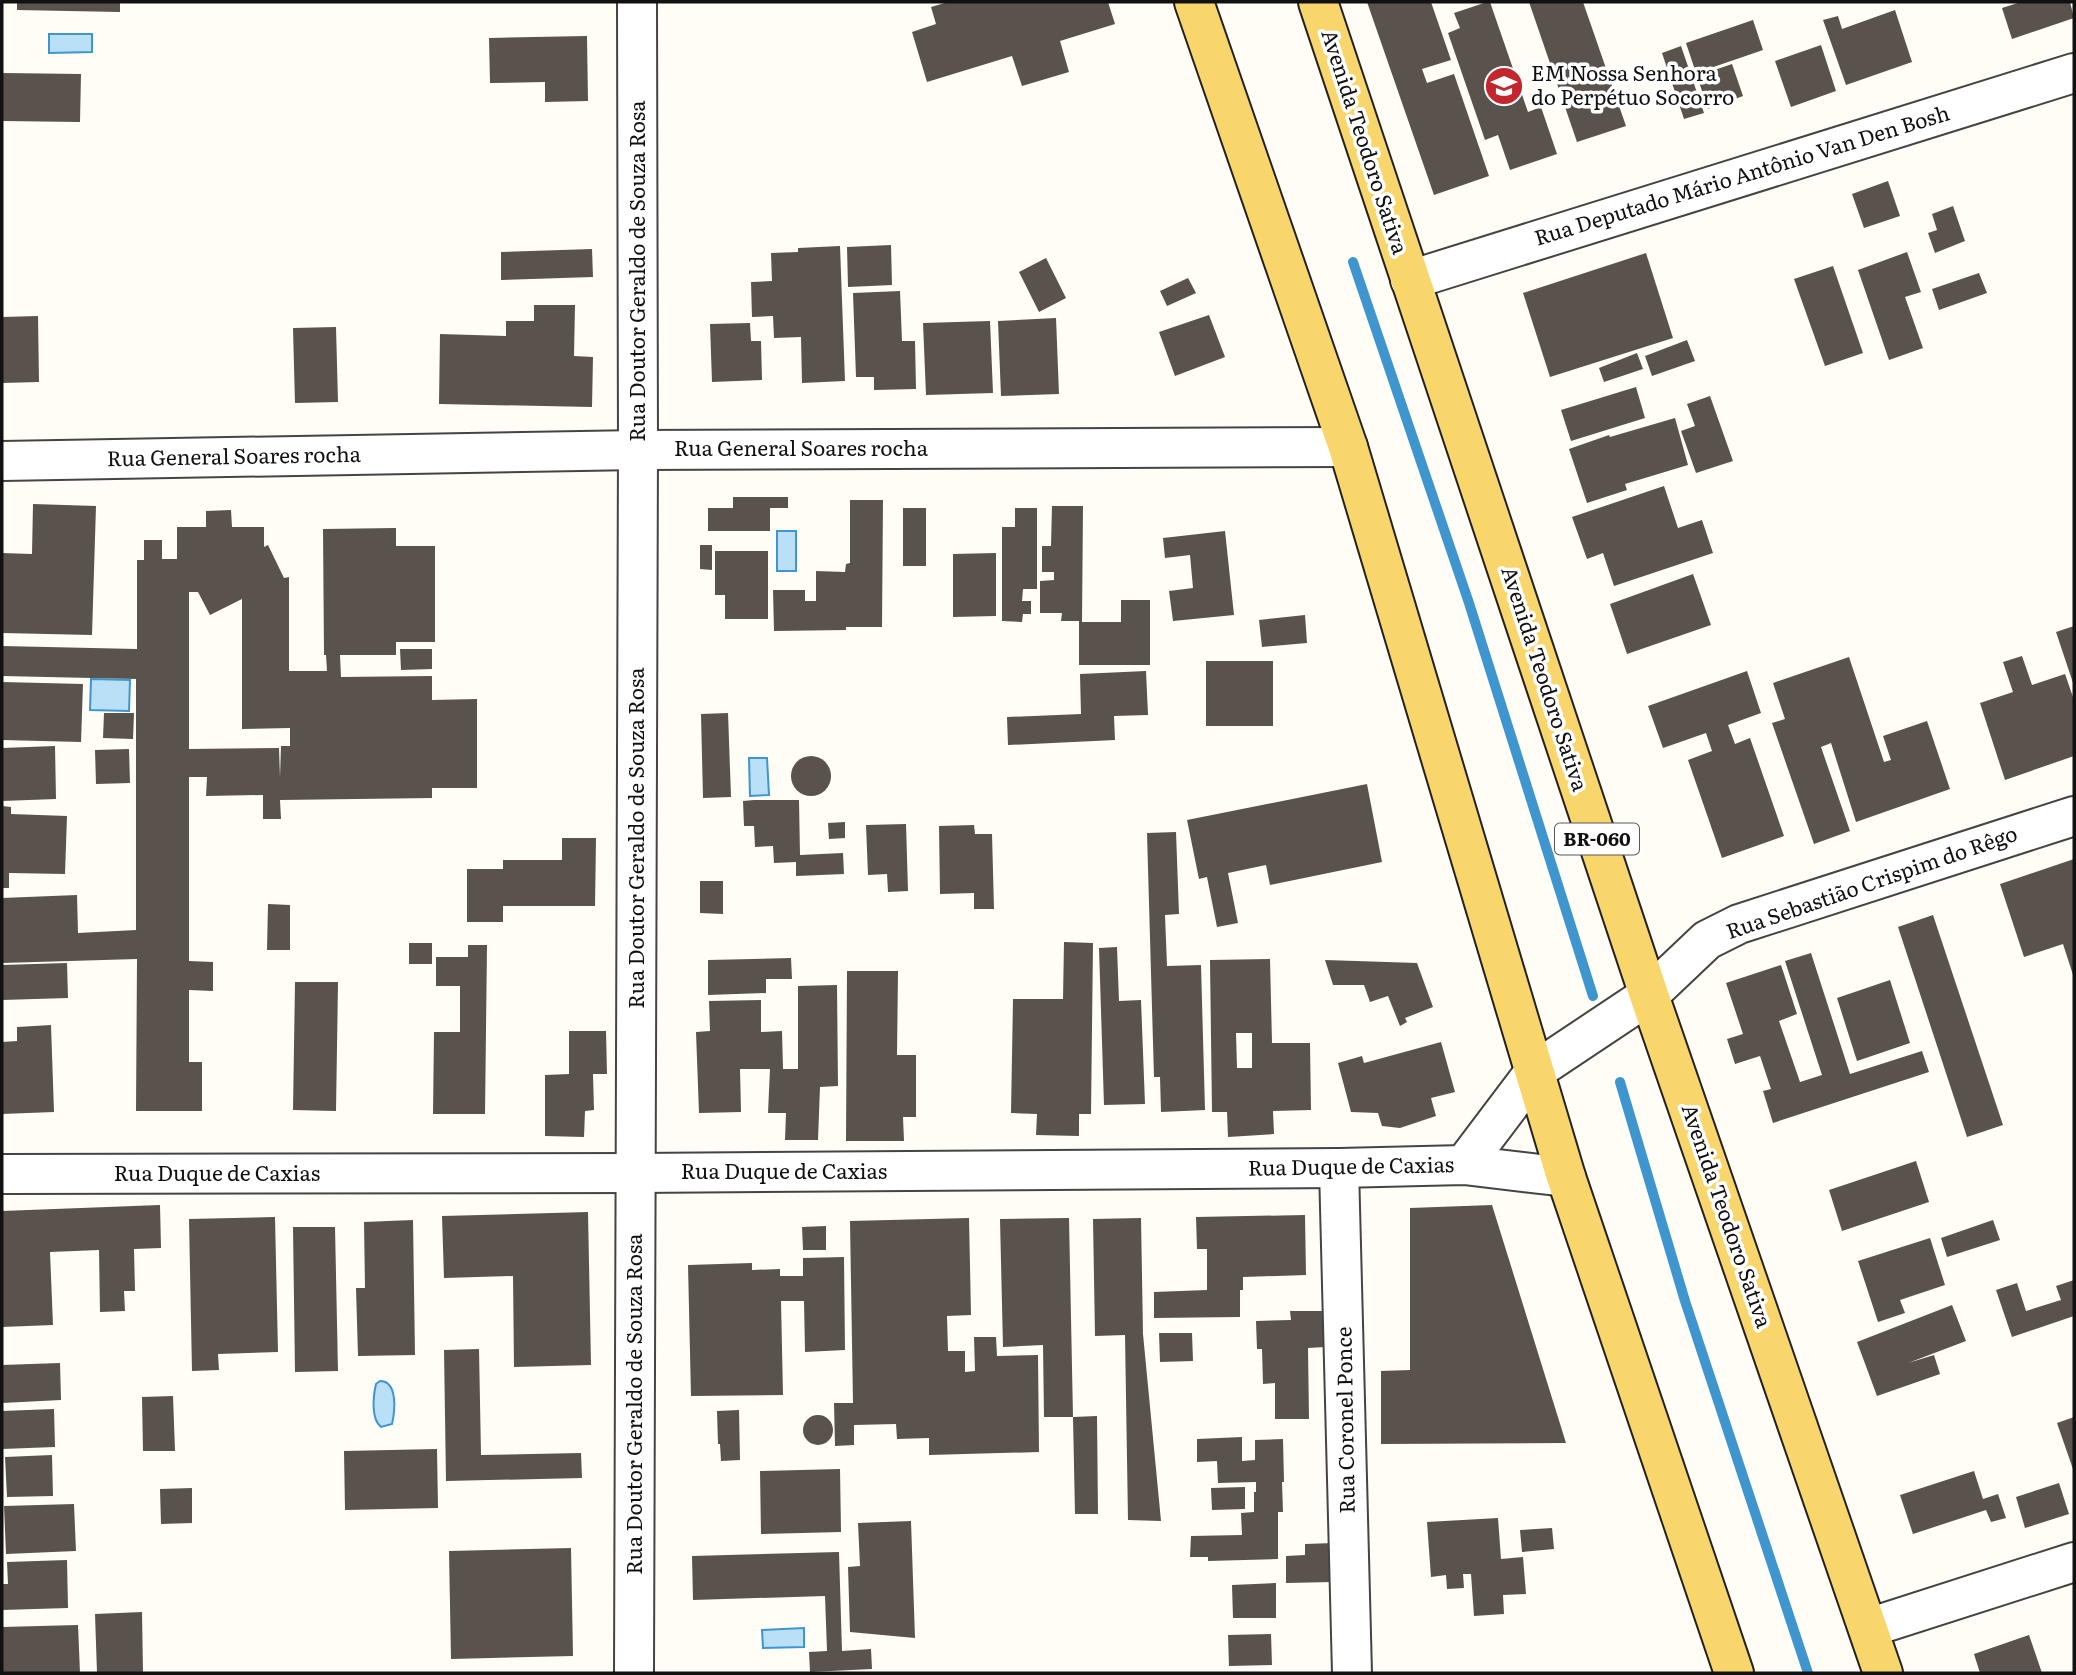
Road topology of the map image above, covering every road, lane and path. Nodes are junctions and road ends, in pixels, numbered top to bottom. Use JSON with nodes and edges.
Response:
{"nodes":[{"id":1,"x":637,"y":2,"type":"edge"},
{"id":2,"x":1194,"y":2,"type":"edge"},
{"id":3,"x":1318,"y":2,"type":"edge"},
{"id":4,"x":2074,"y":73,"type":"edge"},
{"id":5,"x":1410,"y":279,"type":"junction"},
{"id":6,"x":1348,"y":447,"type":"junction"},
{"id":7,"x":638,"y":450,"type":"junction"},
{"id":8,"x":2,"y":461,"type":"edge"},
{"id":9,"x":2074,"y":816,"type":"edge"},
{"id":10,"x":1649,"y":995,"type":"junction"},
{"id":11,"x":1535,"y":1071,"type":"junction"},
{"id":12,"x":1464,"y":1165,"type":"junction"},
{"id":13,"x":1339,"y":1168,"type":"junction"},
{"id":14,"x":636,"y":1173,"type":"junction"},
{"id":15,"x":2,"y":1174,"type":"edge"},
{"id":16,"x":1566,"y":1177,"type":"junction"},
{"id":17,"x":2074,"y":1562,"type":"edge"},
{"id":18,"x":1868,"y":1628,"type":"junction"},
{"id":19,"x":634,"y":1673,"type":"edge"},
{"id":20,"x":1352,"y":1673,"type":"edge"},
{"id":21,"x":1734,"y":1673,"type":"edge"},
{"id":22,"x":1884,"y":1673,"type":"edge"}],
"edges":[{"from":1,"to":7,"type":"street","name":"Rua Doutor Geraldo de Souza Rosa"},
{"from":2,"to":6,"type":"main road"},
{"from":3,"to":5,"type":"main road","name":"Avenida Teodoro Sativa","number":"BR-060"},
{"from":4,"to":5,"type":"street","name":"Rua Deputado Mário Antônio Van Den Bosh"},
{"from":5,"to":10,"type":"main road","name":"Avenida Teodoro Sativa","number":"BR-060"},
{"from":6,"to":7,"type":"street","name":"Rua General Soares rocha"},
{"from":6,"to":11,"type":"main road"},
{"from":7,"to":8,"type":"street","name":"Rua General Soares rocha"},
{"from":7,"to":14,"type":"street","name":"Rua Doutor Geraldo de Souza Rosa"},
{"from":9,"to":10,"type":"street","name":"Rua Sebastião Crispim do Rêgo"},
{"from":10,"to":11,"type":"street","name":"Rua Sebastião Crispim do Rêgo"},
{"from":10,"to":18,"type":"main road","name":"Avenida Teodoro Sativa","number":"BR-060"},
{"from":11,"to":12,"type":"street","name":"Rua Sebastião Crispim do Rêgo"},
{"from":11,"to":16,"type":"main road"},
{"from":12,"to":13,"type":"street","name":"Rua Duque de Caxias"},
{"from":12,"to":16,"type":"street","name":"Rua Duque de Caxias"},
{"from":13,"to":14,"type":"street","name":"Rua Duque de Caxias"},
{"from":13,"to":20,"type":"street","name":"Rua Coronel Ponce"},
{"from":14,"to":15,"type":"street","name":"Rua Duque de Caxias"},
{"from":14,"to":19,"type":"street","name":"Rua Doutor Geraldo de Souza Rosa"},
{"from":16,"to":21,"type":"main road"},
{"from":17,"to":18,"type":"street"},
{"from":18,"to":22,"type":"main road","name":"Avenida Teodoro Sativa","number":"BR-060"}]}
